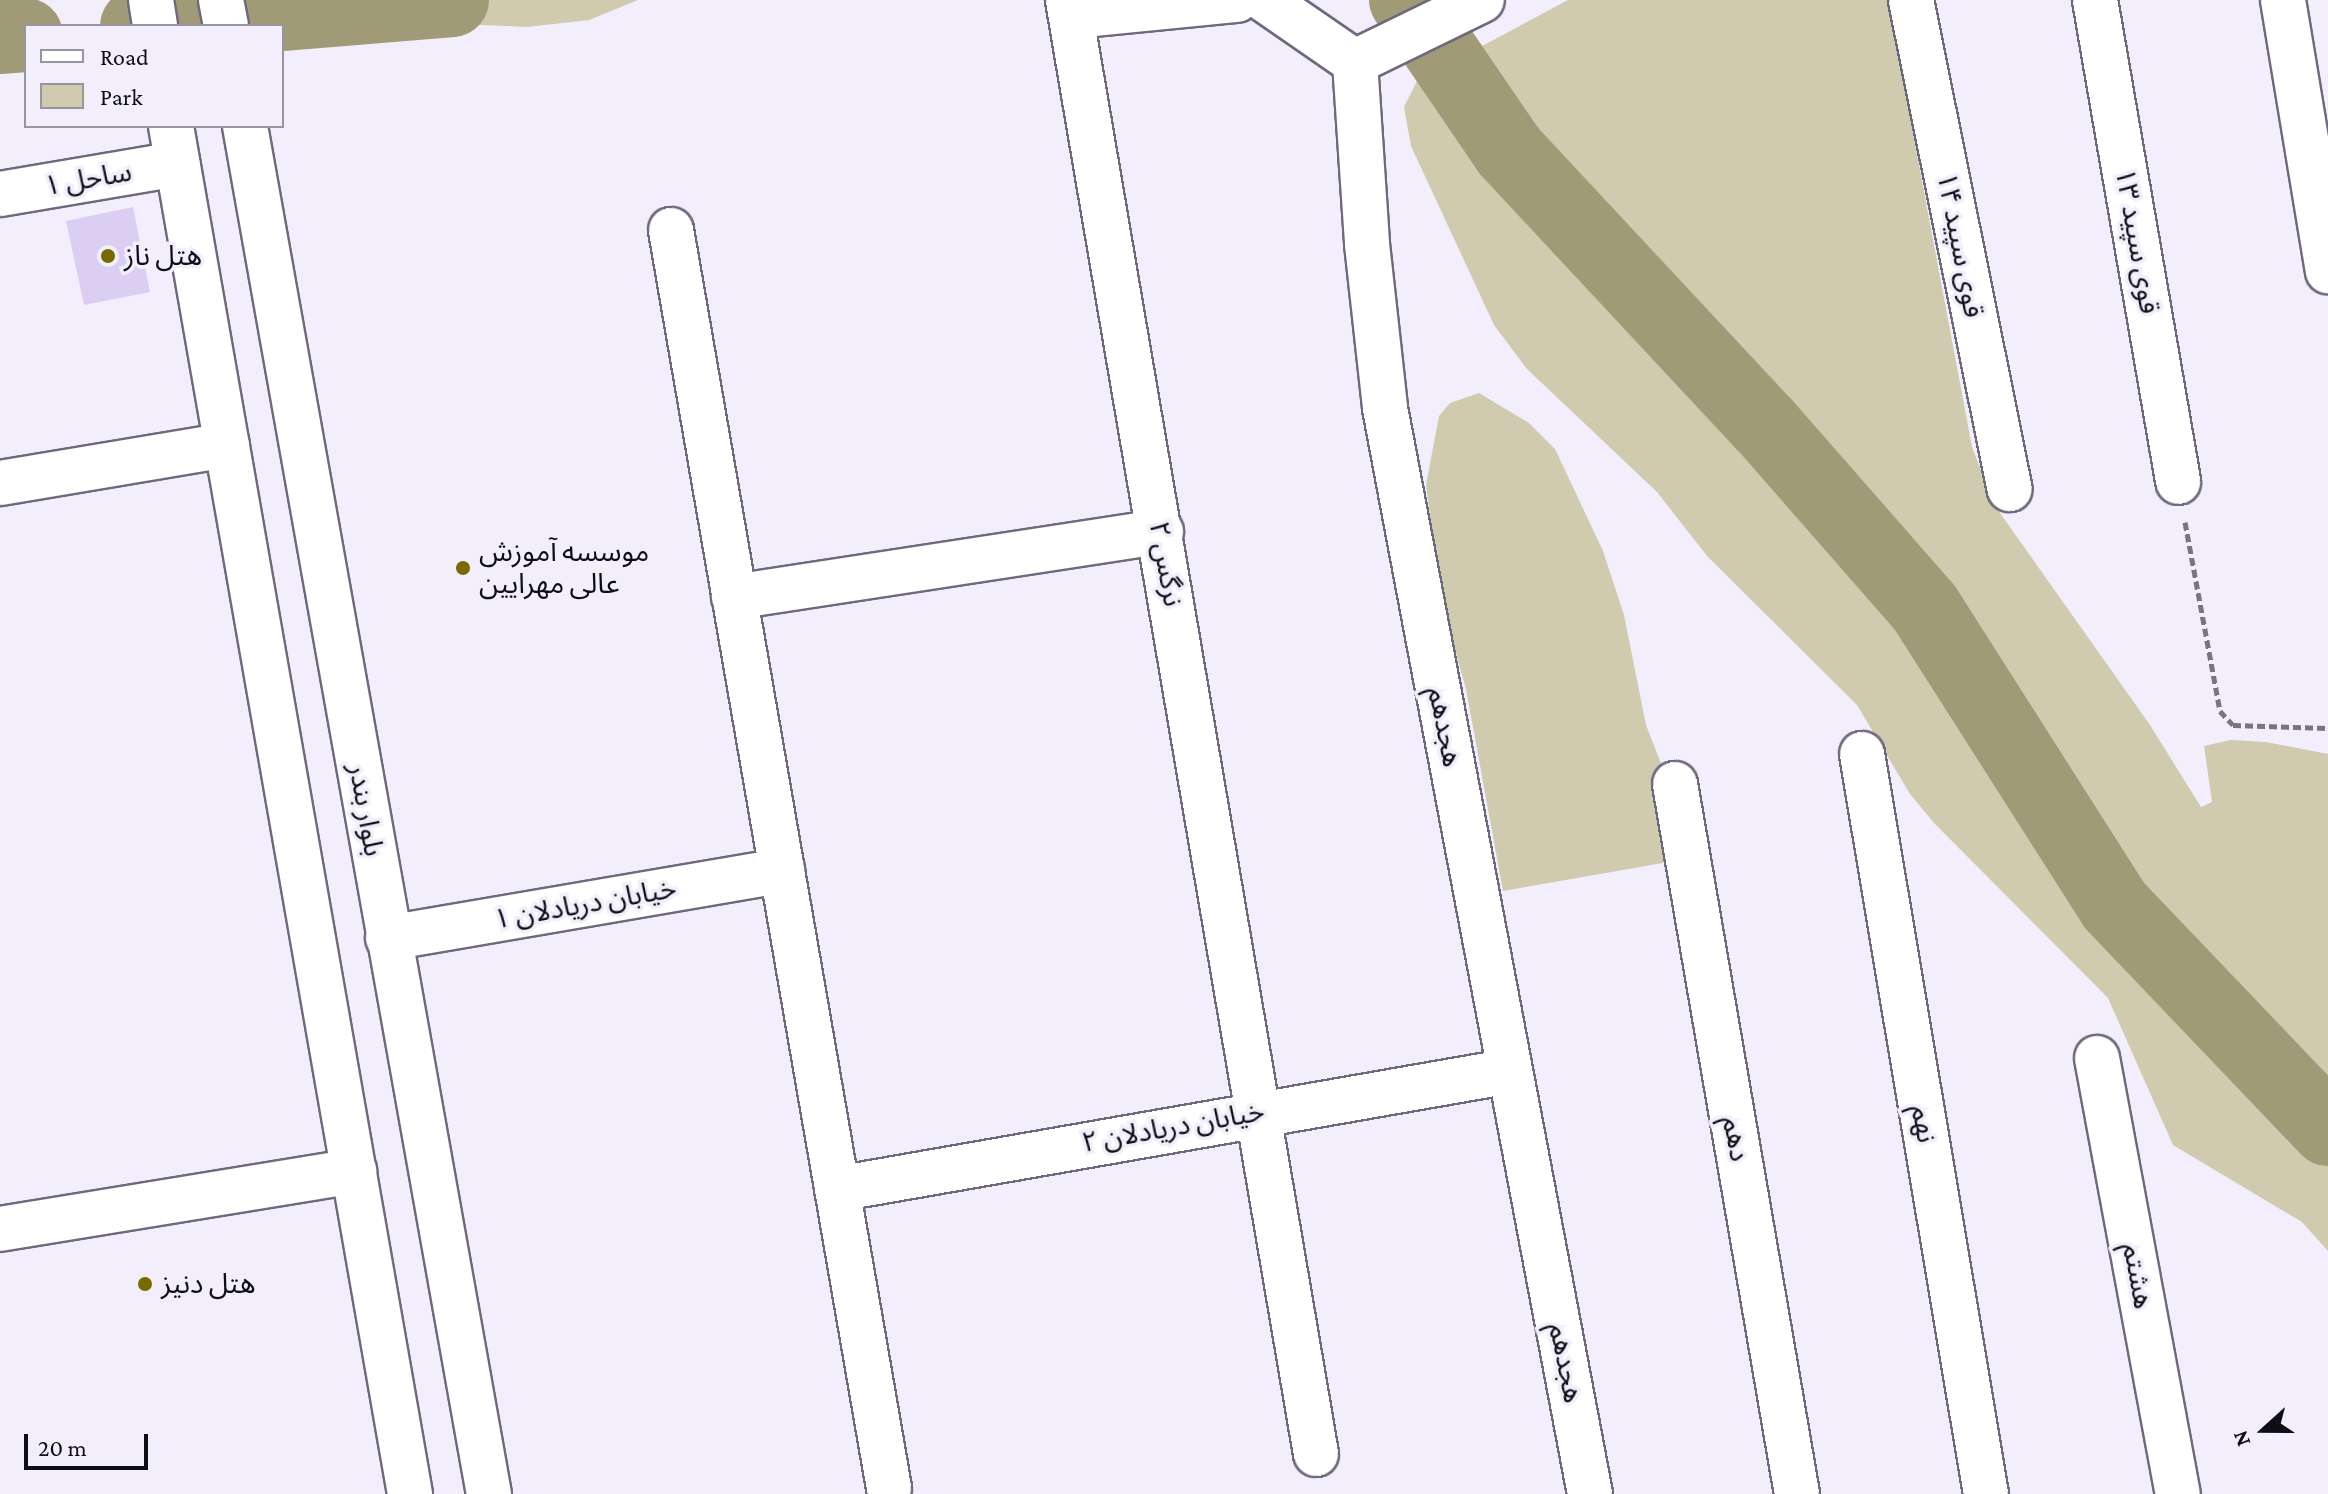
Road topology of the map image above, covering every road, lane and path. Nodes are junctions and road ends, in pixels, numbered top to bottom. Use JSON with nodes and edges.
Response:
{"nodes":[{"id":1,"x":151,"y":0,"type":"edge"},
{"id":2,"x":221,"y":0,"type":"edge"},
{"id":3,"x":1237,"y":0,"type":"edge"},
{"id":4,"x":1265,"y":0,"type":"edge"},
{"id":5,"x":1482,"y":0,"type":"edge"},
{"id":6,"x":1911,"y":0,"type":"edge"},
{"id":7,"x":2095,"y":0,"type":"edge"},
{"id":8,"x":2283,"y":0,"type":"edge"},
{"id":9,"x":1070,"y":8,"type":"edge"},
{"id":10,"x":155,"y":24,"type":"edge"},
{"id":11,"x":226,"y":24,"type":"edge"},
{"id":12,"x":1364,"y":57,"type":"junction"},
{"id":13,"x":245,"y":128,"type":"edge"},
{"id":14,"x":174,"y":145,"type":"edge"},
{"id":15,"x":0,"y":194,"type":"edge"},
{"id":16,"x":671,"y":230,"type":"dead end"},
{"id":17,"x":2328,"y":271,"type":"edge"},
{"id":18,"x":227,"y":445,"type":"junction"},
{"id":19,"x":2178,"y":482,"type":"joint"},
{"id":20,"x":0,"y":483,"type":"edge"},
{"id":21,"x":2010,"y":489,"type":"dead end"},
{"id":22,"x":1161,"y":532,"type":"junction"},
{"id":23,"x":734,"y":597,"type":"junction"},
{"id":24,"x":2328,"y":728,"type":"edge"},
{"id":25,"x":1862,"y":754,"type":"dead end"},
{"id":26,"x":1675,"y":784,"type":"dead end"},
{"id":27,"x":782,"y":871,"type":"junction"},
{"id":28,"x":388,"y":938,"type":"junction"},
{"id":29,"x":2097,"y":1058,"type":"dead end"},
{"id":30,"x":1510,"y":1071,"type":"junction"},
{"id":31,"x":1259,"y":1111,"type":"junction"},
{"id":32,"x":354,"y":1171,"type":"junction"},
{"id":33,"x":837,"y":1189,"type":"junction"},
{"id":34,"x":0,"y":1229,"type":"edge"},
{"id":35,"x":1316,"y":1454,"type":"dead end"},
{"id":36,"x":889,"y":1488,"type":"dead end"},
{"id":37,"x":410,"y":1494,"type":"edge"},
{"id":38,"x":489,"y":1494,"type":"edge"},
{"id":39,"x":1590,"y":1494,"type":"edge"},
{"id":40,"x":1797,"y":1494,"type":"edge"},
{"id":41,"x":1986,"y":1494,"type":"edge"},
{"id":42,"x":2178,"y":1494,"type":"edge"}],
"edges":[{"from":1,"to":10,"type":"street"},
{"from":2,"to":11,"type":"street"},
{"from":3,"to":9,"type":"street"},
{"from":4,"to":12,"type":"street"},
{"from":5,"to":12,"type":"street"},
{"from":6,"to":21,"type":"street","name":"قوی سپید ۱۴"},
{"from":7,"to":19,"type":"street","name":"قوی سپید ۱۳"},
{"from":8,"to":17,"type":"street"},
{"from":9,"to":22,"type":"street","name":"نرگس ۲"},
{"from":12,"to":30,"type":"street","name":"هجدهم"},
{"from":13,"to":28,"type":"street","name":"بلوار بندر"},
{"from":14,"to":15,"type":"street","name":"ساحل ۱"},
{"from":14,"to":18,"type":"street"},
{"from":16,"to":23,"type":"street"},
{"from":18,"to":20,"type":"street"},
{"from":18,"to":32,"type":"street"},
{"from":19,"to":24,"type":"path"},
{"from":22,"to":23,"type":"street"},
{"from":22,"to":31,"type":"street","name":"نرگس ۲"},
{"from":23,"to":27,"type":"street"},
{"from":25,"to":41,"type":"street","name":"نهم"},
{"from":26,"to":40,"type":"street","name":"دهم"},
{"from":27,"to":28,"type":"street","name":"خیابان دریادلان ۱"},
{"from":27,"to":33,"type":"street"},
{"from":28,"to":38,"type":"street","name":"بلوار بندر"},
{"from":29,"to":42,"type":"street","name":"هشتم"},
{"from":30,"to":31,"type":"street","name":"خیابان دریادلان ۲"},
{"from":30,"to":39,"type":"street","name":"هجدهم"},
{"from":31,"to":33,"type":"street","name":"خیابان دریادلان ۲"},
{"from":31,"to":35,"type":"street","name":"نرگس ۲"},
{"from":32,"to":34,"type":"street"},
{"from":32,"to":37,"type":"street"},
{"from":33,"to":36,"type":"street"}]}
